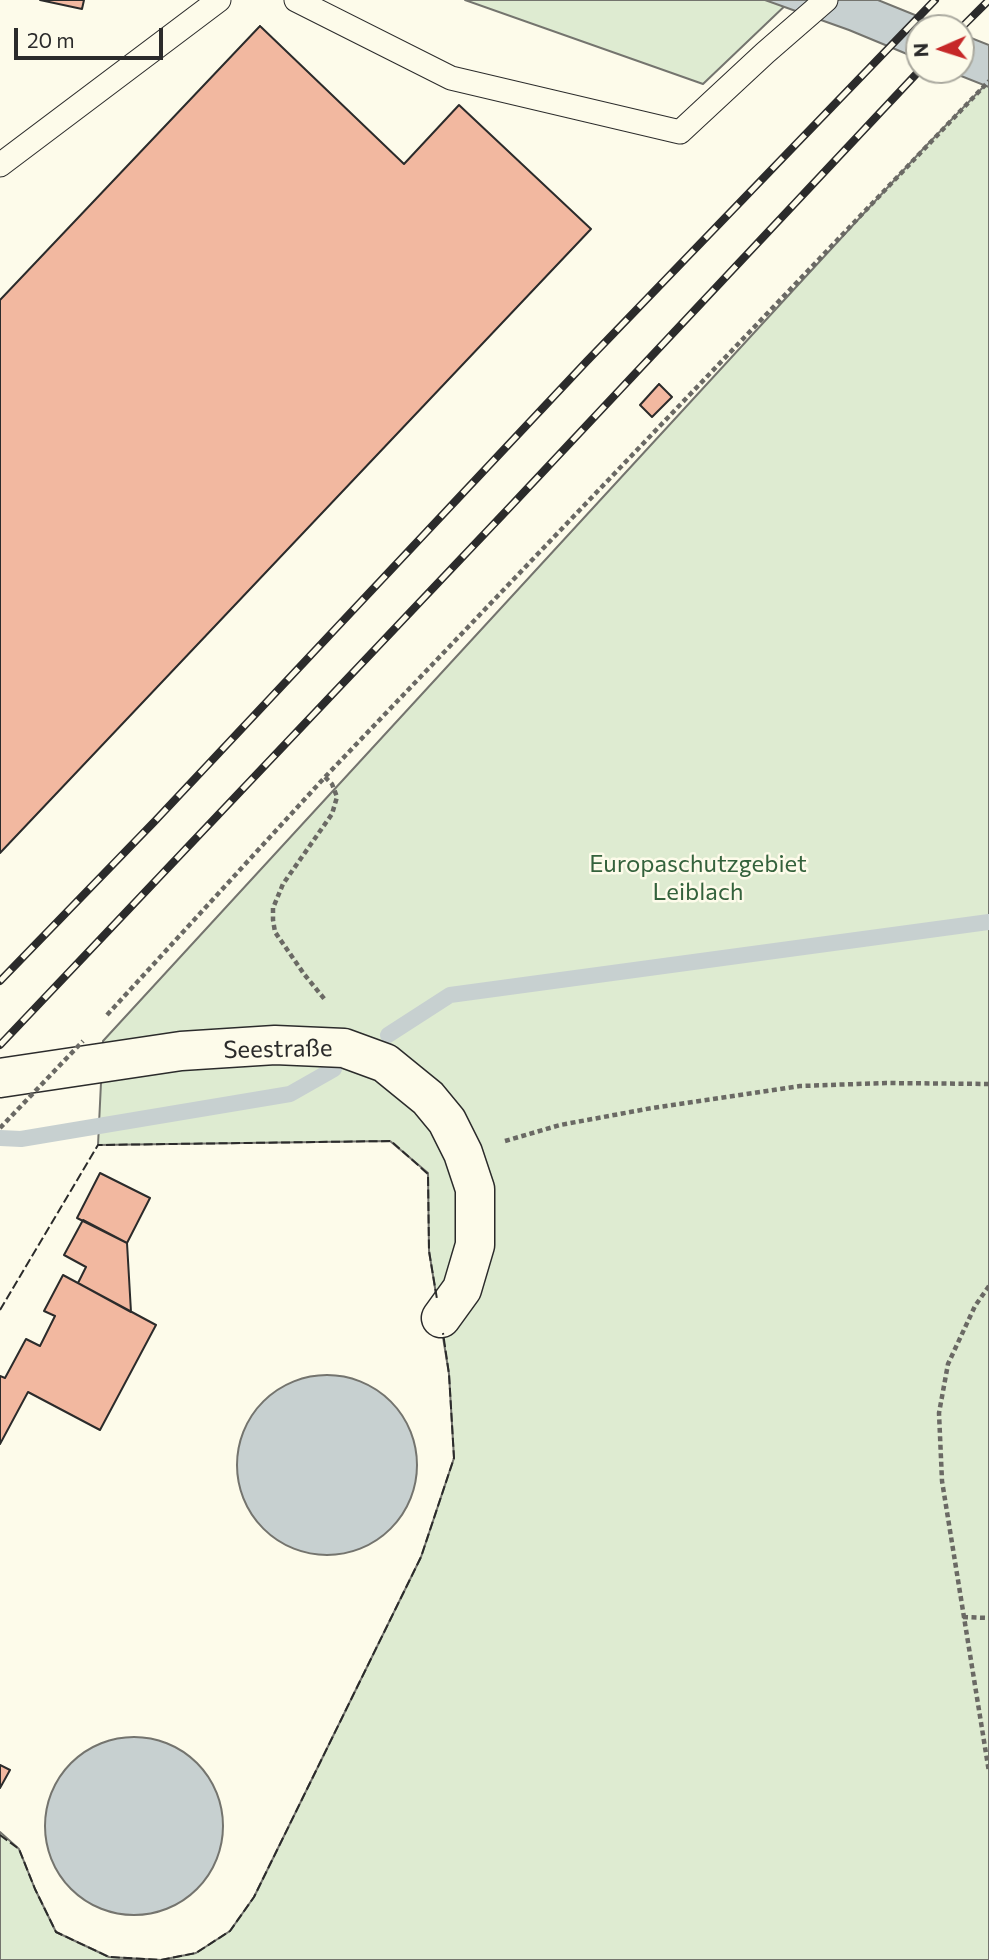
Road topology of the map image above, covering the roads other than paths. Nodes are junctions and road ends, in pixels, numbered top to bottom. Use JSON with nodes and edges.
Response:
{"nodes":[{"id":1,"x":219,"y":0,"type":"edge"},
{"id":2,"x":296,"y":0,"type":"edge"},
{"id":3,"x":826,"y":0,"type":"edge"},
{"id":4,"x":0,"y":165,"type":"edge"},
{"id":5,"x":0,"y":1079,"type":"edge"},
{"id":6,"x":441,"y":1318,"type":"dead end"}],
"edges":[{"from":1,"to":4,"type":"lane"},
{"from":2,"to":3,"type":"lane"},
{"from":5,"to":6,"type":"street","name":"Seestraße"}]}
